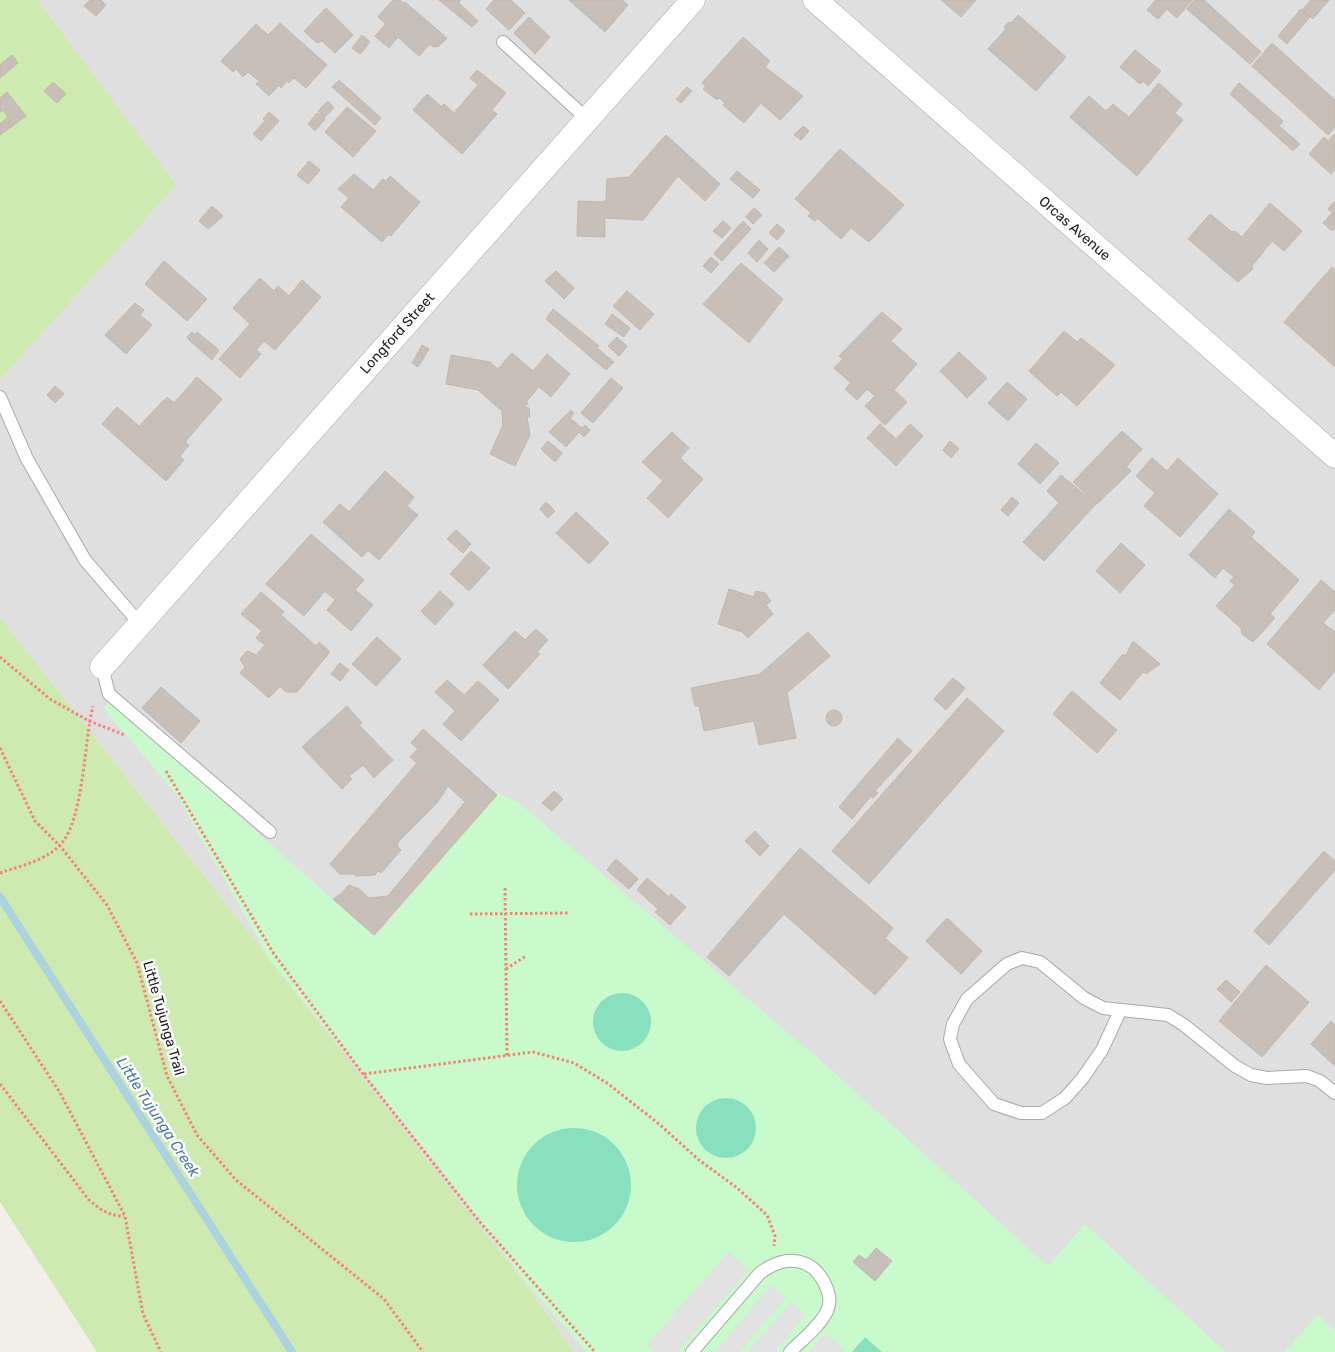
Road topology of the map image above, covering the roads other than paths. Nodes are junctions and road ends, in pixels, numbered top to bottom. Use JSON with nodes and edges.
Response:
{"nodes":[{"id":1,"x":693,"y":0,"type":"edge"},
{"id":2,"x":815,"y":0,"type":"edge"},
{"id":3,"x":503,"y":42,"type":"dead end"},
{"id":4,"x":588,"y":119,"type":"junction"},
{"id":5,"x":0,"y":397,"type":"edge"},
{"id":6,"x":1335,"y":456,"type":"edge"},
{"id":7,"x":140,"y":624,"type":"junction"},
{"id":8,"x":102,"y":667,"type":"joint"},
{"id":9,"x":270,"y":832,"type":"dead end"},
{"id":10,"x":1120,"y":1011,"type":"junction"},
{"id":11,"x":1335,"y":1093,"type":"edge"},
{"id":12,"x":692,"y":1352,"type":"edge"},
{"id":13,"x":790,"y":1352,"type":"edge"}],
"edges":[{"from":1,"to":4,"type":"street","name":"Longford Street"},
{"from":2,"to":6,"type":"street","name":"Orcas Avenue"},
{"from":3,"to":4,"type":"lane"},
{"from":4,"to":7,"type":"street","name":"Longford Street"},
{"from":5,"to":7,"type":"lane"},
{"from":7,"to":8,"type":"street","name":"Longford Street"},
{"from":8,"to":9,"type":"lane"},
{"from":10,"to":10,"type":"lane"},
{"from":10,"to":11,"type":"lane"},
{"from":12,"to":13,"type":"lane"}]}
